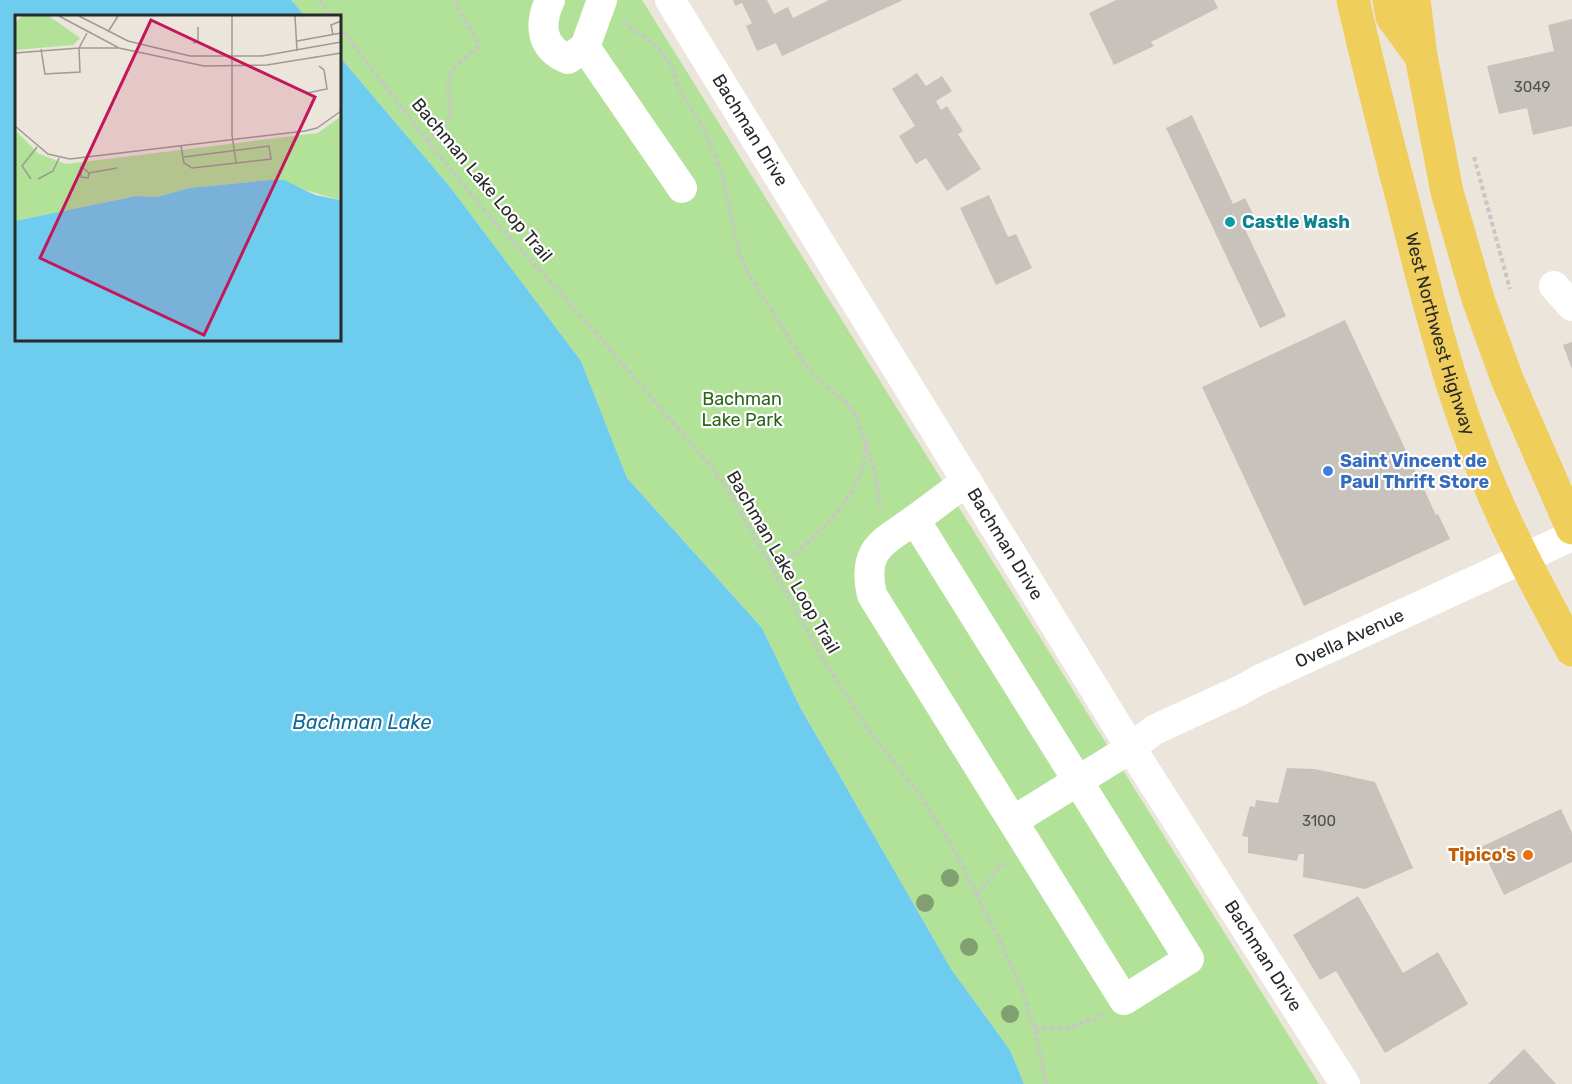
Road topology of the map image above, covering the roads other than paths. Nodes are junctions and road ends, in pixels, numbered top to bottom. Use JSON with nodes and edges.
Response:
{"nodes":[{"id":1,"x":550,"y":0,"type":"edge"},
{"id":2,"x":670,"y":0,"type":"edge"},
{"id":3,"x":1353,"y":0,"type":"edge"},
{"id":4,"x":1389,"y":0,"type":"edge"},
{"id":5,"x":1414,"y":0,"type":"edge"},
{"id":6,"x":610,"y":9,"type":"edge"},
{"id":7,"x":585,"y":47,"type":"junction"},
{"id":8,"x":1421,"y":56,"type":"junction"},
{"id":9,"x":682,"y":188,"type":"dead end"},
{"id":10,"x":967,"y":481,"type":"junction"},
{"id":11,"x":915,"y":520,"type":"junction"},
{"id":12,"x":1572,"y":528,"type":"edge"},
{"id":13,"x":1572,"y":536,"type":"edge"},
{"id":14,"x":1522,"y":558,"type":"junction"},
{"id":15,"x":1572,"y":650,"type":"edge"},
{"id":16,"x":1131,"y":748,"type":"junction"},
{"id":17,"x":1078,"y":781,"type":"junction"},
{"id":18,"x":1013,"y":821,"type":"junction"},
{"id":19,"x":1344,"y":1084,"type":"edge"}],
"edges":[{"from":1,"to":7,"type":"street"},
{"from":2,"to":10,"type":"street","name":"Bachman Drive"},
{"from":3,"to":14,"type":"main road","name":"West Northwest Highway"},
{"from":4,"to":8,"type":"main road"},
{"from":5,"to":8,"type":"main road"},
{"from":6,"to":7,"type":"street"},
{"from":7,"to":9,"type":"street"},
{"from":8,"to":12,"type":"main road"},
{"from":10,"to":11,"type":"street"},
{"from":10,"to":16,"type":"street","name":"Bachman Drive"},
{"from":11,"to":17,"type":"street"},
{"from":11,"to":18,"type":"street"},
{"from":13,"to":14,"type":"street","name":"Ovella Avenue"},
{"from":14,"to":15,"type":"main road","name":"West Northwest Highway"},
{"from":14,"to":16,"type":"street","name":"Ovella Avenue"},
{"from":16,"to":17,"type":"street","name":"Ovella Avenue"},
{"from":16,"to":19,"type":"street","name":"Bachman Drive"},
{"from":17,"to":18,"type":"street","name":"Ovella Avenue"},
{"from":17,"to":18,"type":"street"}]}
